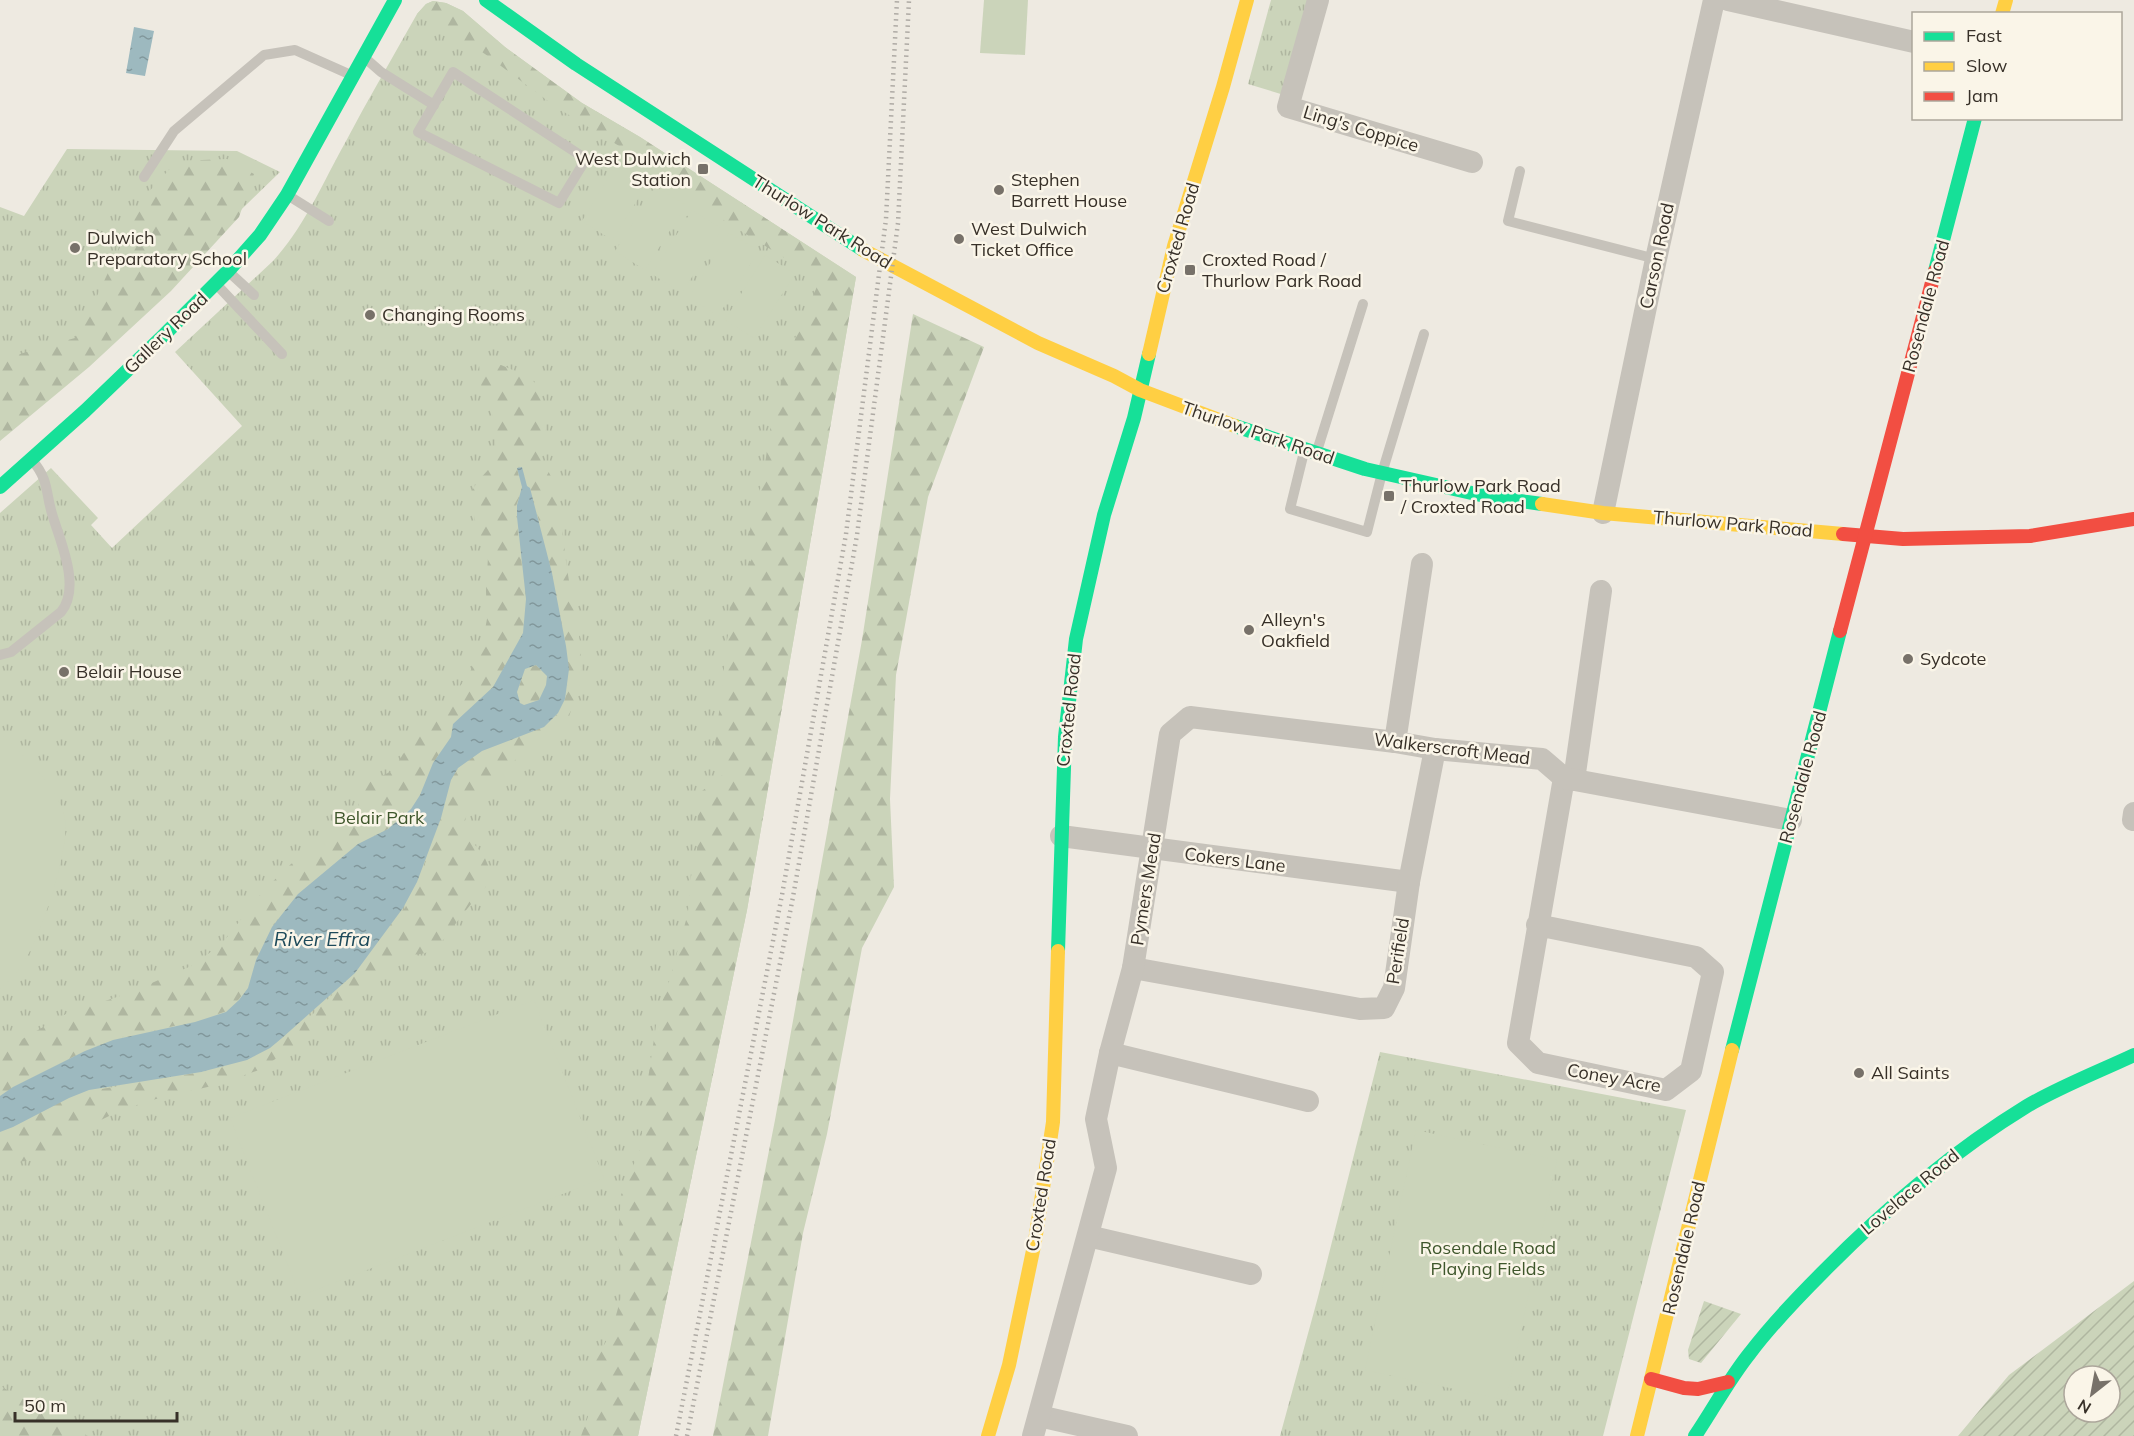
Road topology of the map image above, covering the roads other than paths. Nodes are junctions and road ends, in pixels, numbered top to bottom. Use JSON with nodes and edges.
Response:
{"nodes":[{"id":1,"x":394,"y":0,"type":"edge"},
{"id":2,"x":486,"y":0,"type":"edge"},
{"id":3,"x":1246,"y":0,"type":"edge"},
{"id":4,"x":1318,"y":0,"type":"edge"},
{"id":5,"x":1714,"y":0,"type":"edge"},
{"id":6,"x":1728,"y":0,"type":"edge"},
{"id":7,"x":1912,"y":42,"type":"edge"},
{"id":8,"x":364,"y":58,"type":"junction"},
{"id":9,"x":354,"y":76,"type":"junction"},
{"id":10,"x":434,"y":105,"type":"junction"},
{"id":11,"x":1974,"y":120,"type":"edge"},
{"id":12,"x":1472,"y":162,"type":"dead end"},
{"id":13,"x":1520,"y":171,"type":"dead end"},
{"id":14,"x":144,"y":177,"type":"dead end"},
{"id":15,"x":287,"y":195,"type":"junction"},
{"id":16,"x":329,"y":221,"type":"dead end"},
{"id":17,"x":1656,"y":259,"type":"junction"},
{"id":18,"x":228,"y":271,"type":"junction"},
{"id":19,"x":216,"y":284,"type":"junction"},
{"id":20,"x":254,"y":295,"type":"dead end"},
{"id":21,"x":1363,"y":304,"type":"dead end"},
{"id":22,"x":1425,"y":334,"type":"dead end"},
{"id":23,"x":282,"y":354,"type":"dead end"},
{"id":24,"x":1140,"y":390,"type":"junction"},
{"id":25,"x":1310,"y":452,"type":"junction"},
{"id":26,"x":32,"y":460,"type":"junction"},
{"id":27,"x":1382,"y":473,"type":"junction"},
{"id":28,"x":0,"y":487,"type":"edge"},
{"id":29,"x":1604,"y":513,"type":"junction"},
{"id":30,"x":2131,"y":527,"type":"edge"},
{"id":31,"x":1867,"y":536,"type":"junction"},
{"id":32,"x":1422,"y":564,"type":"dead end"},
{"id":33,"x":1601,"y":591,"type":"dead end"},
{"id":34,"x":0,"y":655,"type":"edge"},
{"id":35,"x":1179,"y":726,"type":"joint"},
{"id":36,"x":1395,"y":742,"type":"junction"},
{"id":37,"x":1435,"y":749,"type":"junction"},
{"id":38,"x":1569,"y":779,"type":"junction"},
{"id":39,"x":1791,"y":820,"type":"junction"},
{"id":40,"x":1061,"y":836,"type":"junction"},
{"id":41,"x":1152,"y":850,"type":"junction"},
{"id":42,"x":1408,"y":882,"type":"junction"},
{"id":43,"x":1538,"y":925,"type":"junction"},
{"id":44,"x":1132,"y":968,"type":"junction"},
{"id":45,"x":1110,"y":1053,"type":"junction"},
{"id":46,"x":2134,"y":1055,"type":"edge"},
{"id":47,"x":1308,"y":1101,"type":"dead end"},
{"id":48,"x":1088,"y":1236,"type":"junction"},
{"id":49,"x":1251,"y":1274,"type":"dead end"},
{"id":50,"x":1651,"y":1379,"type":"junction"},
{"id":51,"x":1728,"y":1382,"type":"junction"},
{"id":52,"x":1036,"y":1426,"type":"edge"},
{"id":53,"x":988,"y":1436,"type":"edge"},
{"id":54,"x":1127,"y":1436,"type":"edge"},
{"id":55,"x":1637,"y":1436,"type":"edge"},
{"id":56,"x":1695,"y":1436,"type":"edge"}],
"edges":[{"from":1,"to":8,"type":"main road","name":"Gallery Road"},
{"from":2,"to":24,"type":"main road","name":"Thurlow Park Road"},
{"from":3,"to":24,"type":"main road","name":"Croxted Road"},
{"from":4,"to":12,"type":"street","name":"Ling's Coppice"},
{"from":5,"to":17,"type":"street","name":"Carson Road"},
{"from":6,"to":7,"type":"street"},
{"from":8,"to":9,"type":"main road","name":"Gallery Road"},
{"from":8,"to":10,"type":"lane"},
{"from":9,"to":14,"type":"lane"},
{"from":9,"to":15,"type":"main road","name":"Gallery Road"},
{"from":10,"to":10,"type":"lane"},
{"from":11,"to":31,"type":"main road","name":"Rosendale Road"},
{"from":13,"to":17,"type":"lane"},
{"from":15,"to":16,"type":"lane"},
{"from":15,"to":18,"type":"main road","name":"Gallery Road"},
{"from":17,"to":29,"type":"street","name":"Carson Road"},
{"from":18,"to":19,"type":"main road","name":"Gallery Road"},
{"from":18,"to":20,"type":"lane"},
{"from":19,"to":23,"type":"lane"},
{"from":19,"to":26,"type":"main road","name":"Gallery Road"},
{"from":21,"to":25,"type":"lane"},
{"from":22,"to":27,"type":"lane"},
{"from":24,"to":25,"type":"main road","name":"Thurlow Park Road"},
{"from":24,"to":40,"type":"main road","name":"Croxted Road"},
{"from":25,"to":27,"type":"main road","name":"Thurlow Park Road"},
{"from":25,"to":27,"type":"lane"},
{"from":26,"to":28,"type":"main road","name":"Gallery Road"},
{"from":26,"to":34,"type":"lane"},
{"from":27,"to":29,"type":"main road","name":"Thurlow Park Road"},
{"from":29,"to":31,"type":"main road","name":"Thurlow Park Road"},
{"from":30,"to":31,"type":"main road","name":"Thurlow Park Road"},
{"from":31,"to":39,"type":"main road","name":"Rosendale Road"},
{"from":32,"to":36,"type":"street"},
{"from":33,"to":38,"type":"street","name":"Coney Acre"},
{"from":35,"to":36,"type":"street","name":"Walkerscroft Mead"},
{"from":35,"to":41,"type":"street","name":"Pymers Mead"},
{"from":36,"to":37,"type":"street","name":"Walkerscroft Mead"},
{"from":37,"to":38,"type":"street","name":"Walkerscroft Mead"},
{"from":37,"to":42,"type":"street","name":"Perifield"},
{"from":38,"to":39,"type":"street","name":"Walkerscroft Mead"},
{"from":38,"to":43,"type":"street","name":"Coney Acre"},
{"from":39,"to":50,"type":"main road","name":"Rosendale Road"},
{"from":40,"to":41,"type":"street","name":"Cokers Lane"},
{"from":40,"to":53,"type":"main road","name":"Croxted Road"},
{"from":41,"to":42,"type":"street","name":"Cokers Lane"},
{"from":41,"to":44,"type":"street","name":"Pymers Mead"},
{"from":42,"to":44,"type":"street","name":"Perifield"},
{"from":43,"to":43,"type":"street","name":"Coney Acre"},
{"from":44,"to":45,"type":"street","name":"Pymers Mead"},
{"from":45,"to":47,"type":"street"},
{"from":45,"to":48,"type":"street","name":"Pymers Mead"},
{"from":46,"to":51,"type":"main road","name":"Lovelace Road"},
{"from":48,"to":49,"type":"street"},
{"from":48,"to":52,"type":"street","name":"Pymers Mead"},
{"from":50,"to":51,"type":"main road"},
{"from":50,"to":55,"type":"main road","name":"Rosendale Road"},
{"from":51,"to":56,"type":"main road","name":"Lovelace Road"},
{"from":52,"to":54,"type":"street","name":"Pymers Mead"}]}
